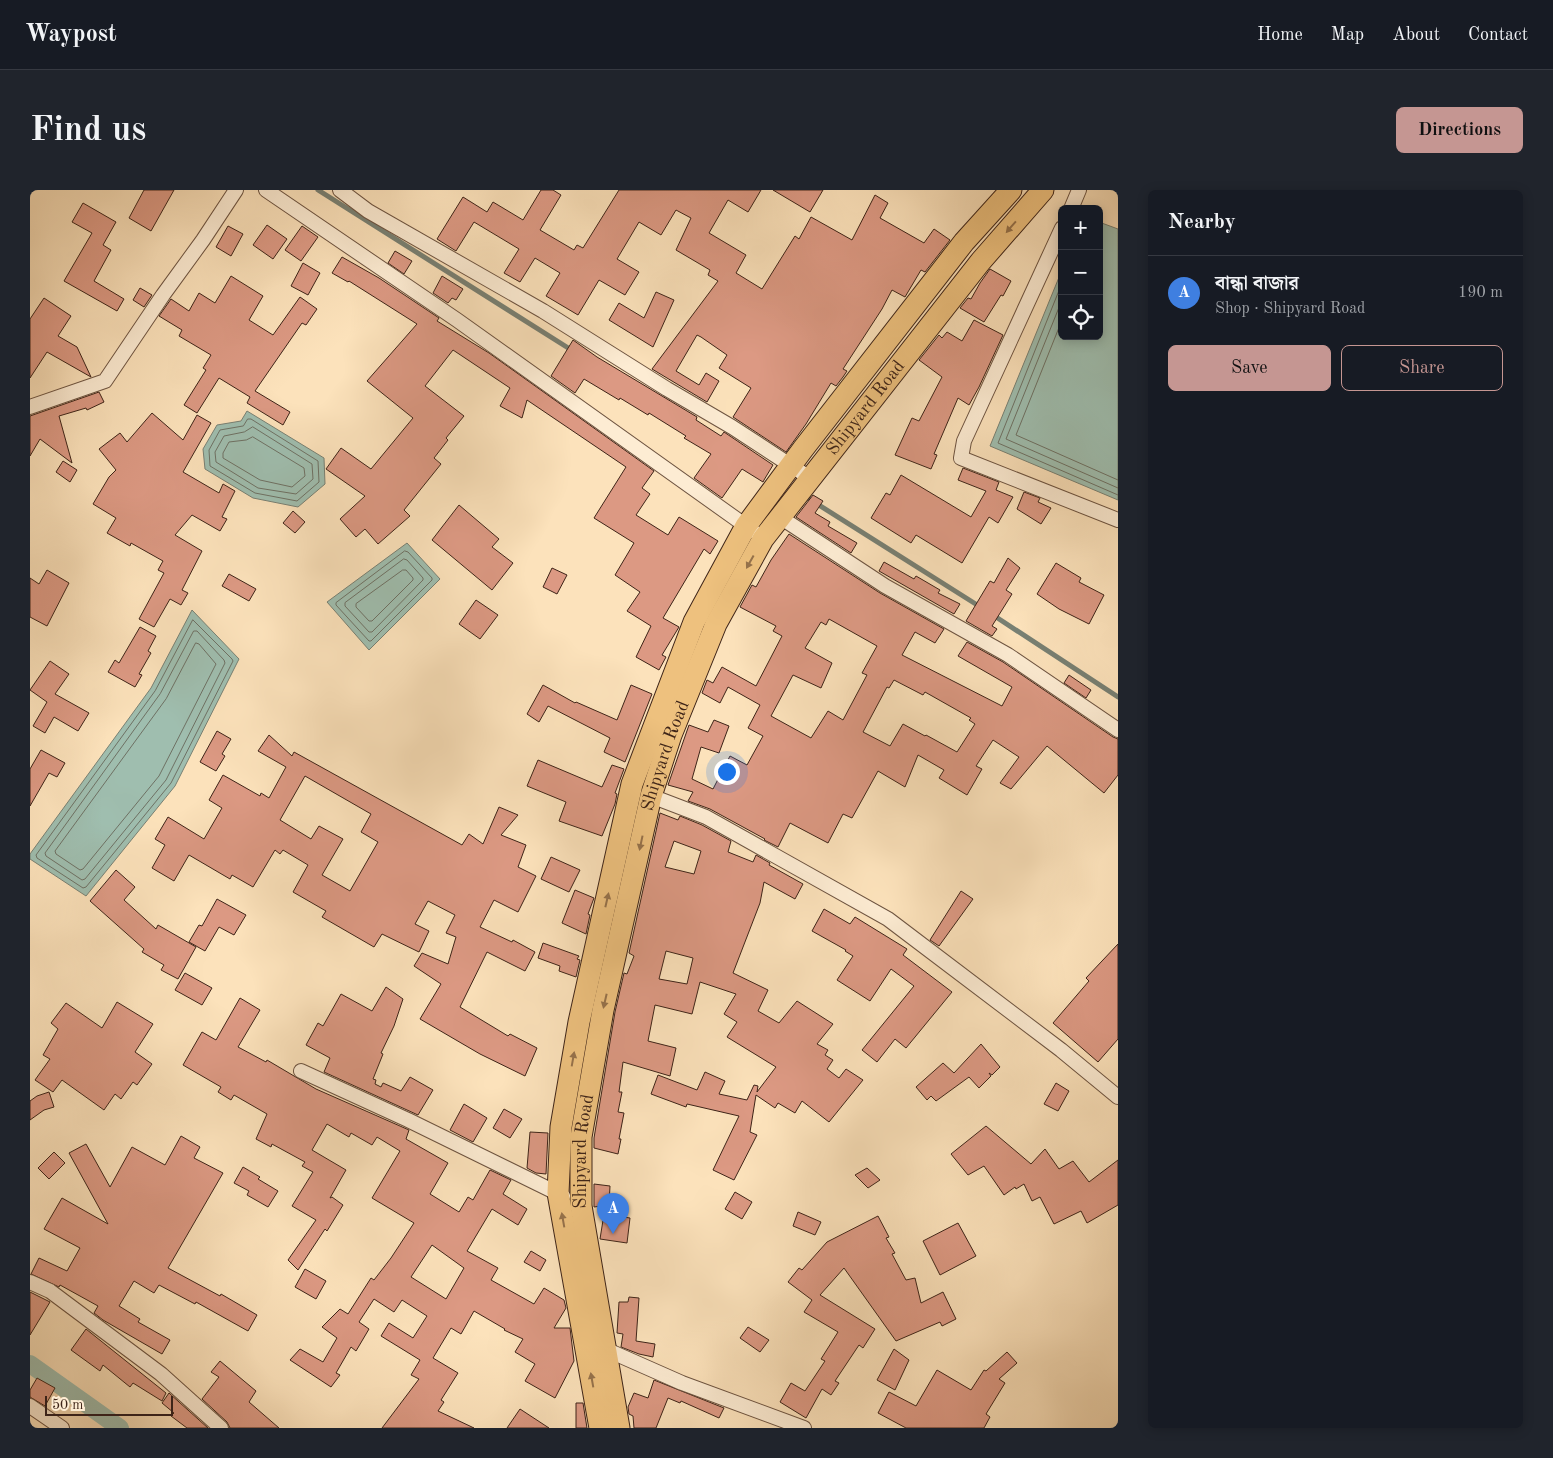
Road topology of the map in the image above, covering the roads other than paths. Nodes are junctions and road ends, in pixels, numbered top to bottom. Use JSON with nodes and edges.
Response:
{"nodes":[{"id":1,"x":236,"y":190,"type":"edge"},
{"id":2,"x":266,"y":190,"type":"edge"},
{"id":3,"x":340,"y":190,"type":"edge"},
{"id":4,"x":1011,"y":190,"type":"edge"},
{"id":5,"x":1043,"y":190,"type":"edge"},
{"id":6,"x":1080,"y":190,"type":"edge"},
{"id":7,"x":1073,"y":205,"type":"edge"},
{"id":8,"x":1058,"y":237,"type":"edge"},
{"id":9,"x":30,"y":407,"type":"edge"},
{"id":10,"x":791,"y":464,"type":"junction"},
{"id":11,"x":810,"y":478,"type":"junction"},
{"id":12,"x":780,"y":517,"type":"junction"},
{"id":13,"x":1118,"y":520,"type":"edge"},
{"id":14,"x":746,"y":526,"type":"junction"},
{"id":15,"x":763,"y":538,"type":"junction"},
{"id":16,"x":1118,"y":730,"type":"edge"},
{"id":17,"x":651,"y":796,"type":"junction"},
{"id":18,"x":300,"y":1071,"type":"dead end"},
{"id":19,"x":1118,"y":1096,"type":"edge"},
{"id":20,"x":558,"y":1193,"type":"junction"},
{"id":21,"x":582,"y":1206,"type":"junction"},
{"id":22,"x":30,"y":1282,"type":"edge"},
{"id":23,"x":605,"y":1349,"type":"junction"},
{"id":24,"x":30,"y":1406,"type":"edge"},
{"id":25,"x":62,"y":1428,"type":"edge"},
{"id":26,"x":221,"y":1428,"type":"edge"},
{"id":27,"x":600,"y":1428,"type":"edge"},
{"id":28,"x":619,"y":1428,"type":"edge"},
{"id":29,"x":804,"y":1428,"type":"edge"}],
"edges":[{"from":1,"to":9,"type":"street"},
{"from":2,"to":14,"type":"street"},
{"from":3,"to":10,"type":"street"},
{"from":4,"to":10,"type":"main road","name":"Shipyard Road"},
{"from":5,"to":11,"type":"main road","name":"Shipyard Road","one_way":true},
{"from":6,"to":7,"type":"street"},
{"from":8,"to":13,"type":"street"},
{"from":10,"to":11,"type":"street"},
{"from":10,"to":14,"type":"main road","name":"Shipyard Road"},
{"from":11,"to":12,"type":"main road","name":"Shipyard Road"},
{"from":12,"to":15,"type":"main road","name":"Shipyard Road"},
{"from":12,"to":16,"type":"street"},
{"from":14,"to":15,"type":"street"},
{"from":20,"to":14,"type":"main road","name":"Shipyard Road","one_way":true},
{"from":15,"to":17,"type":"main road","name":"Shipyard Road","one_way":true},
{"from":17,"to":19,"type":"street"},
{"from":17,"to":21,"type":"main road","name":"Shipyard Road","one_way":true},
{"from":18,"to":20,"type":"street"},
{"from":20,"to":21,"type":"street"},
{"from":27,"to":20,"type":"main road","name":"Shipyard Road","one_way":true},
{"from":21,"to":23,"type":"main road","name":"Shipyard Road"},
{"from":22,"to":26,"type":"street"},
{"from":23,"to":28,"type":"main road","name":"Shipyard Road"},
{"from":23,"to":29,"type":"street"},
{"from":24,"to":25,"type":"street"}]}
